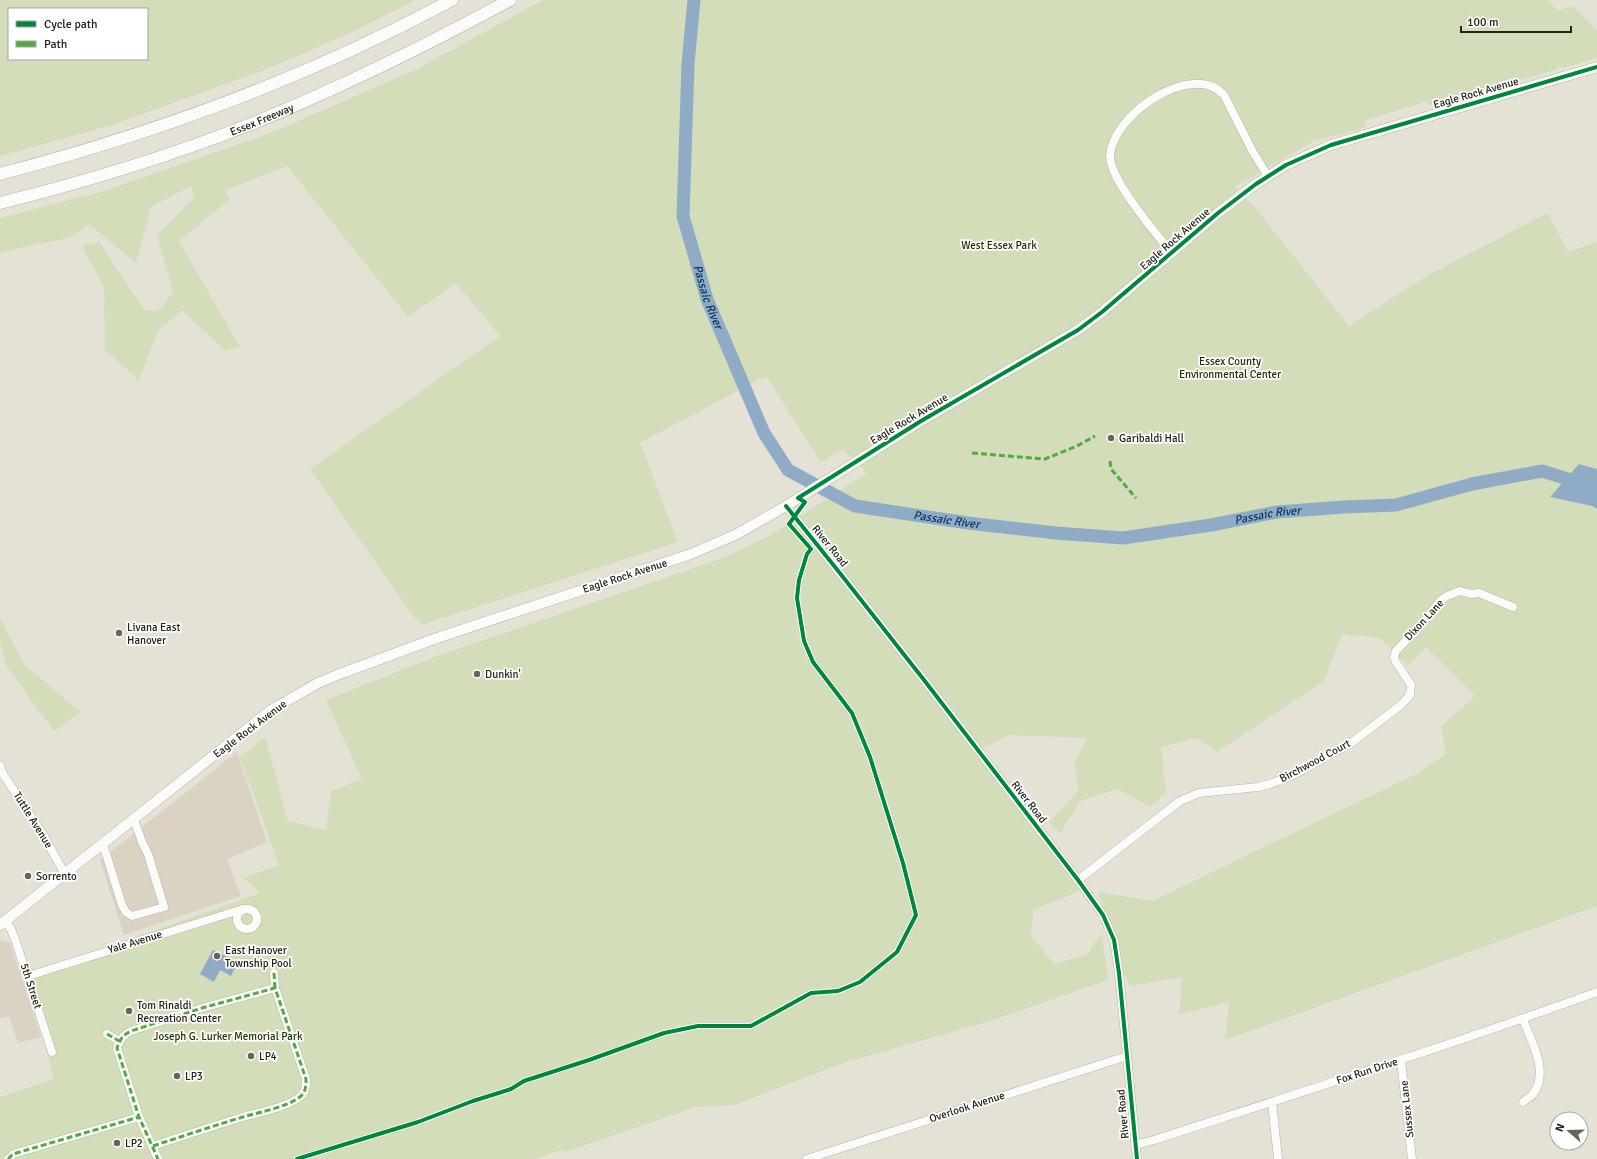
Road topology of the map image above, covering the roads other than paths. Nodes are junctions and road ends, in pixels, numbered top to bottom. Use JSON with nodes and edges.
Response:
{"nodes":[{"id":1,"x":452,"y":0,"type":"edge"},
{"id":2,"x":510,"y":0,"type":"edge"},
{"id":3,"x":1597,"y":67,"type":"edge"},
{"id":4,"x":0,"y":174,"type":"edge"},
{"id":5,"x":1268,"y":176,"type":"junction"},
{"id":6,"x":0,"y":203,"type":"edge"},
{"id":7,"x":1172,"y":253,"type":"junction"},
{"id":8,"x":786,"y":506,"type":"junction"},
{"id":9,"x":1513,"y":607,"type":"dead end"},
{"id":10,"x":1401,"y":705,"type":"joint"},
{"id":11,"x":0,"y":766,"type":"edge"},
{"id":12,"x":3,"y":780,"type":"edge"},
{"id":13,"x":134,"y":820,"type":"junction"},
{"id":14,"x":103,"y":844,"type":"junction"},
{"id":15,"x":65,"y":874,"type":"junction"},
{"id":16,"x":1078,"y":880,"type":"junction"},
{"id":17,"x":243,"y":909,"type":"dead end"},
{"id":18,"x":3,"y":923,"type":"edge"},
{"id":19,"x":274,"y":973,"type":"dead end"},
{"id":20,"x":28,"y":976,"type":"junction"},
{"id":21,"x":276,"y":988,"type":"junction"},
{"id":22,"x":1597,"y":992,"type":"edge"},
{"id":23,"x":1523,"y":1019,"type":"junction"},
{"id":24,"x":107,"y":1034,"type":"dead end"},
{"id":25,"x":119,"y":1041,"type":"junction"},
{"id":26,"x":52,"y":1052,"type":"dead end"},
{"id":27,"x":1127,"y":1056,"type":"junction"},
{"id":28,"x":1402,"y":1060,"type":"junction"},
{"id":29,"x":1272,"y":1102,"type":"junction"},
{"id":30,"x":1523,"y":1102,"type":"dead end"},
{"id":31,"x":139,"y":1117,"type":"junction"},
{"id":32,"x":1135,"y":1144,"type":"junction"},
{"id":33,"x":153,"y":1146,"type":"junction"},
{"id":34,"x":8,"y":1159,"type":"edge"},
{"id":35,"x":158,"y":1159,"type":"edge"},
{"id":36,"x":807,"y":1159,"type":"edge"},
{"id":37,"x":1137,"y":1159,"type":"edge"},
{"id":38,"x":1278,"y":1159,"type":"edge"},
{"id":39,"x":1412,"y":1159,"type":"edge"}],
"edges":[{"from":1,"to":4,"type":"highway"},
{"from":2,"to":6,"type":"highway","name":"Essex Freeway"},
{"from":3,"to":5,"type":"main road","name":"Eagle Rock Avenue"},
{"from":5,"to":7,"type":"main road","name":"Eagle Rock Avenue"},
{"from":5,"to":7,"type":"street"},
{"from":7,"to":8,"type":"main road","name":"Eagle Rock Avenue"},
{"from":8,"to":13,"type":"main road","name":"Eagle Rock Avenue"},
{"from":8,"to":16,"type":"street","name":"River Road"},
{"from":9,"to":10,"type":"street","name":"Dixon Lane"},
{"from":10,"to":16,"type":"street","name":"Birchwood Court"},
{"from":11,"to":12,"type":"street","name":"Tuttle Avenue"},
{"from":12,"to":15,"type":"street","name":"Tuttle Avenue"},
{"from":13,"to":14,"type":"main road","name":"Eagle Rock Avenue"},
{"from":13,"to":14,"type":"street"},
{"from":14,"to":15,"type":"main road","name":"Eagle Rock Avenue"},
{"from":15,"to":18,"type":"main road","name":"Eagle Rock Avenue"},
{"from":16,"to":27,"type":"street","name":"River Road"},
{"from":17,"to":20,"type":"street","name":"Yale Avenue"},
{"from":18,"to":20,"type":"street","name":"5th Street"},
{"from":19,"to":21,"type":"street"},
{"from":20,"to":26,"type":"street","name":"5th Street"},
{"from":21,"to":25,"type":"street"},
{"from":21,"to":33,"type":"street"},
{"from":22,"to":23,"type":"street","name":"Fox Run Drive"},
{"from":23,"to":28,"type":"street","name":"Fox Run Drive"},
{"from":23,"to":30,"type":"street"},
{"from":24,"to":25,"type":"street"},
{"from":25,"to":31,"type":"street"},
{"from":27,"to":32,"type":"street","name":"River Road"},
{"from":27,"to":36,"type":"street","name":"Overlook Avenue"},
{"from":28,"to":29,"type":"street","name":"Fox Run Drive"},
{"from":28,"to":39,"type":"street","name":"Sussex Lane"},
{"from":29,"to":32,"type":"street","name":"Fox Run Drive"},
{"from":29,"to":38,"type":"street"},
{"from":31,"to":33,"type":"street"},
{"from":31,"to":34,"type":"street"},
{"from":32,"to":37,"type":"street","name":"River Road"},
{"from":33,"to":35,"type":"street"}]}
